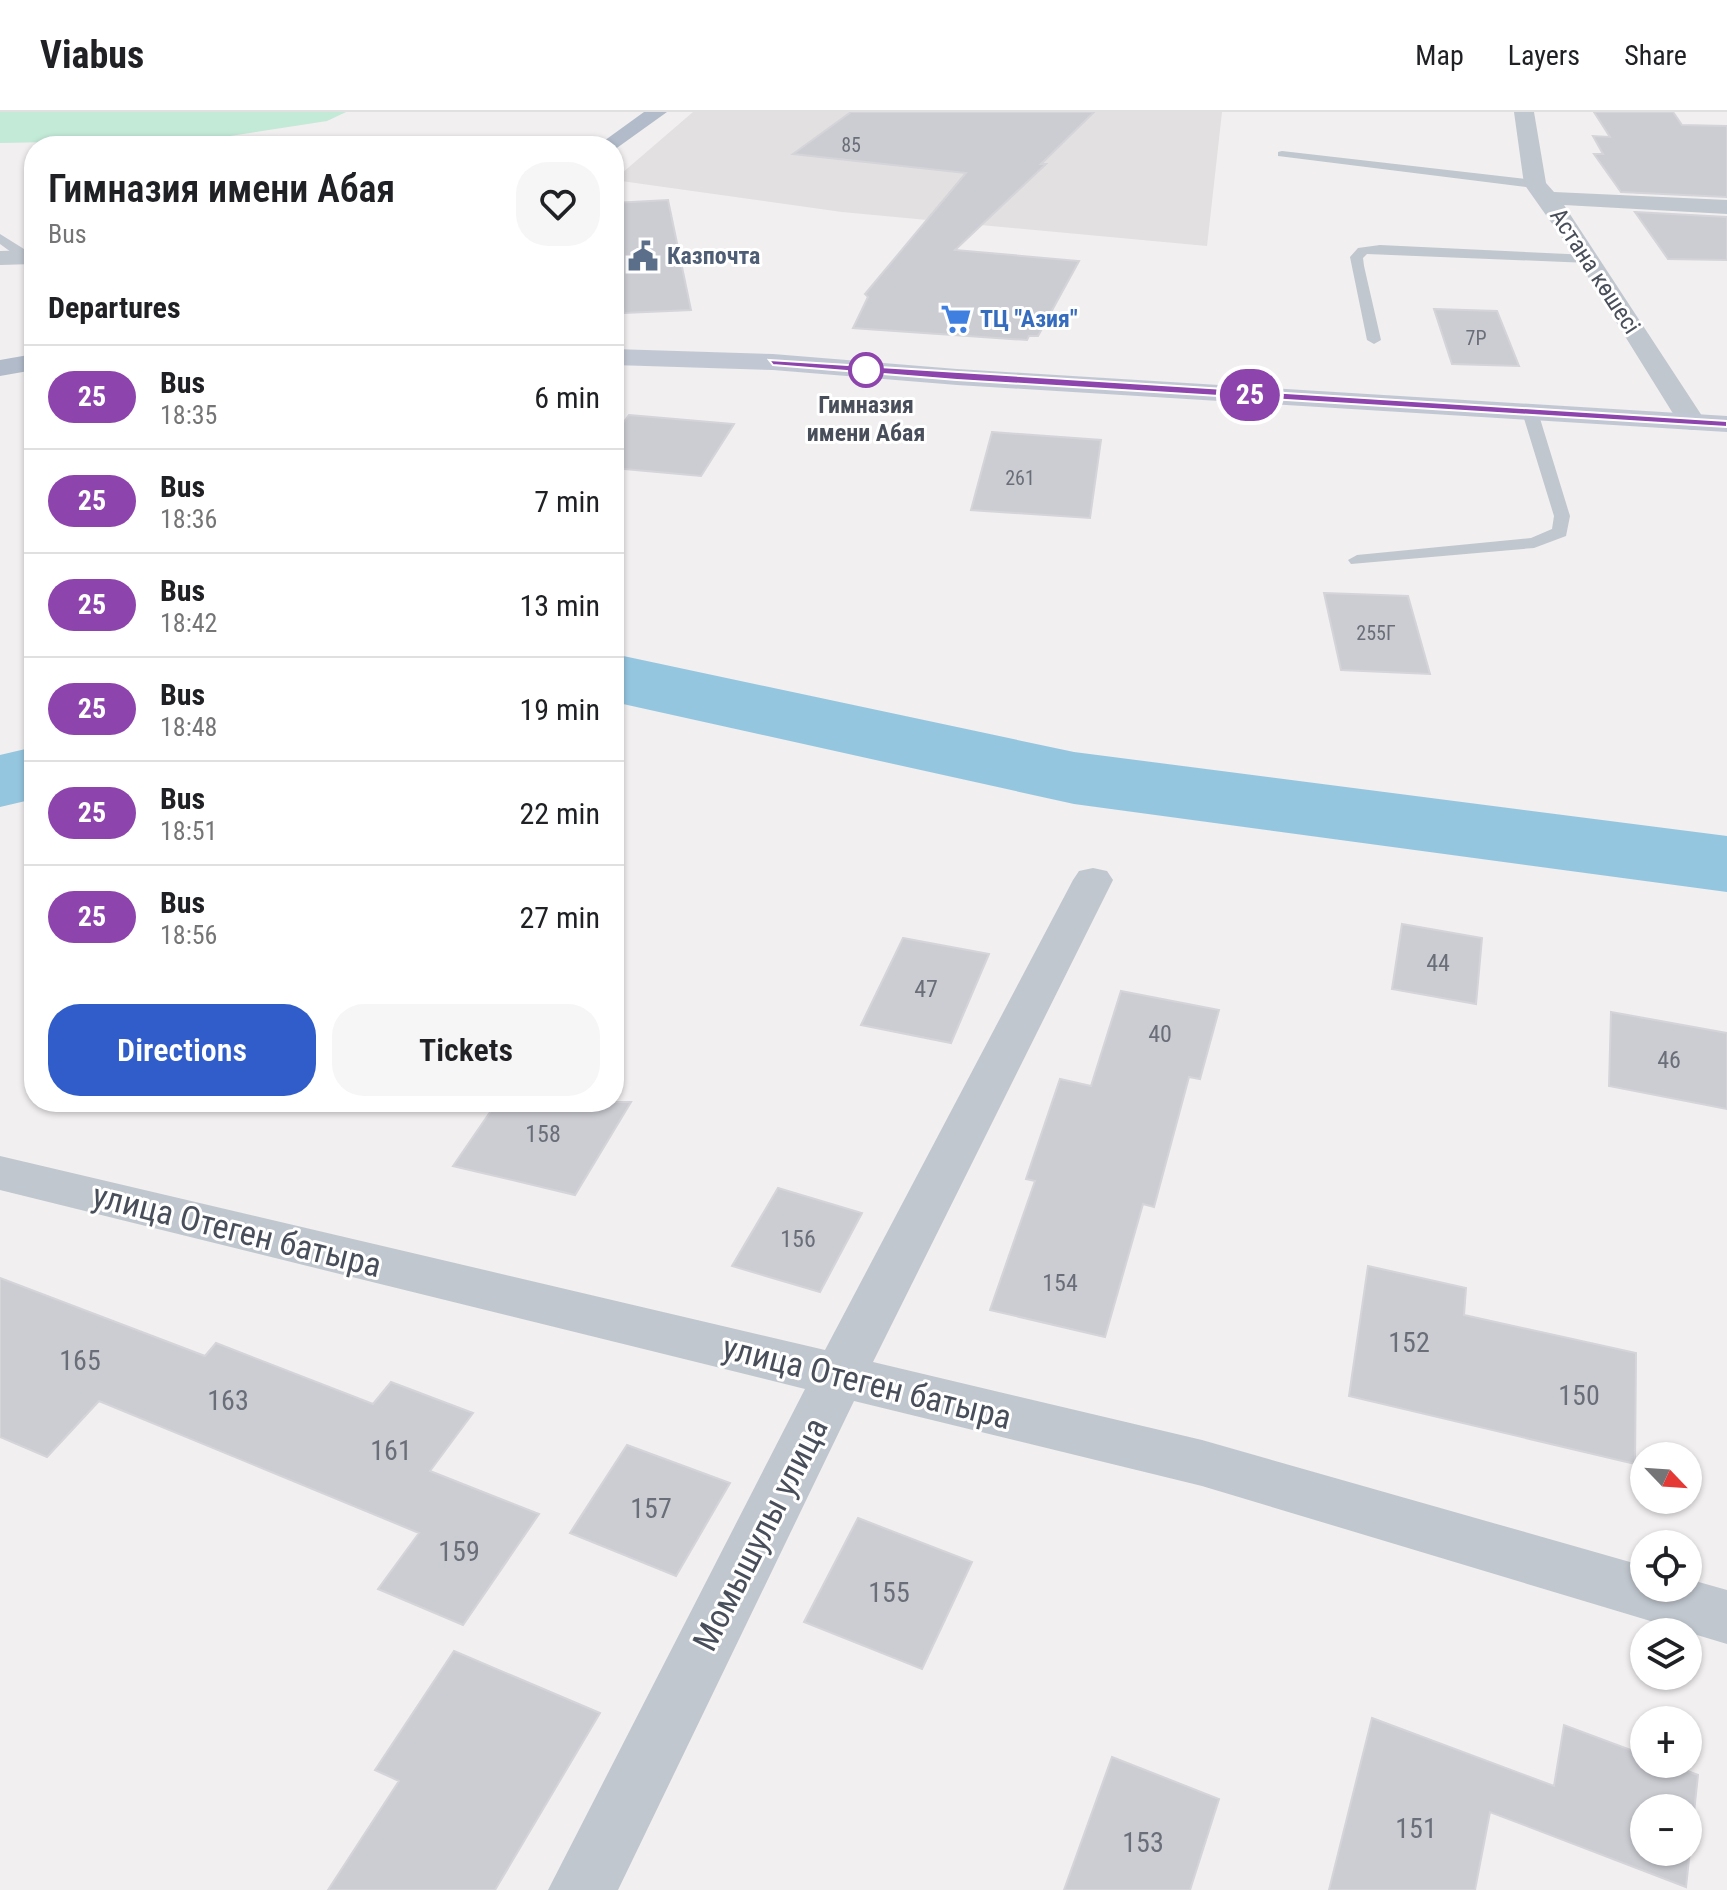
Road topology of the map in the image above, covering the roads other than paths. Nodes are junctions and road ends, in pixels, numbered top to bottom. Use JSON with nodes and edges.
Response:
{"nodes":[{"id":1,"x":657,"y":112,"type":"edge"},
{"id":2,"x":1524,"y":112,"type":"edge"},
{"id":3,"x":622,"y":136,"type":"edge"},
{"id":4,"x":1282,"y":154,"type":"dead end"},
{"id":5,"x":1541,"y":191,"type":"junction"},
{"id":6,"x":1727,"y":207,"type":"edge"},
{"id":7,"x":0,"y":238,"type":"edge"},
{"id":8,"x":24,"y":253,"type":"edge"},
{"id":9,"x":24,"y":257,"type":"edge"},
{"id":10,"x":0,"y":258,"type":"edge"},
{"id":11,"x":1589,"y":259,"type":"junction"},
{"id":12,"x":624,"y":337,"type":"edge"},
{"id":13,"x":1374,"y":340,"type":"dead end"},
{"id":14,"x":624,"y":357,"type":"edge"},
{"id":15,"x":773,"y":362,"type":"junction"},
{"id":16,"x":24,"y":364,"type":"edge"},
{"id":17,"x":0,"y":368,"type":"edge"},
{"id":18,"x":1530,"y":412,"type":"junction"},
{"id":19,"x":1692,"y":422,"type":"junction"},
{"id":20,"x":1727,"y":424,"type":"edge"},
{"id":21,"x":1357,"y":560,"type":"dead end"},
{"id":22,"x":1093,"y":880,"type":"dead end"},
{"id":23,"x":0,"y":1173,"type":"edge"},
{"id":24,"x":839,"y":1375,"type":"junction"},
{"id":25,"x":1727,"y":1617,"type":"edge"},
{"id":26,"x":582,"y":1890,"type":"edge"}],
"edges":[{"from":1,"to":3,"type":"main road"},
{"from":2,"to":5,"type":"street","name":"Астана көшесі"},
{"from":4,"to":5,"type":"lane"},
{"from":5,"to":6,"type":"street"},
{"from":5,"to":11,"type":"street","name":"Астана көшесі"},
{"from":7,"to":8,"type":"lane"},
{"from":9,"to":10,"type":"street"},
{"from":11,"to":13,"type":"lane"},
{"from":11,"to":19,"type":"street","name":"Астана көшесі"},
{"from":12,"to":15,"type":"main road"},
{"from":14,"to":15,"type":"main road"},
{"from":15,"to":18,"type":"main road"},
{"from":16,"to":17,"type":"main road"},
{"from":18,"to":19,"type":"main road"},
{"from":18,"to":21,"type":"lane"},
{"from":19,"to":20,"type":"main road"},
{"from":22,"to":24,"type":"street","name":"Момышулы улица"},
{"from":23,"to":24,"type":"street","name":"улица Отеген батыра"},
{"from":24,"to":25,"type":"street","name":"улица Отеген батыра"},
{"from":24,"to":26,"type":"street","name":"Момышулы улица"}]}
